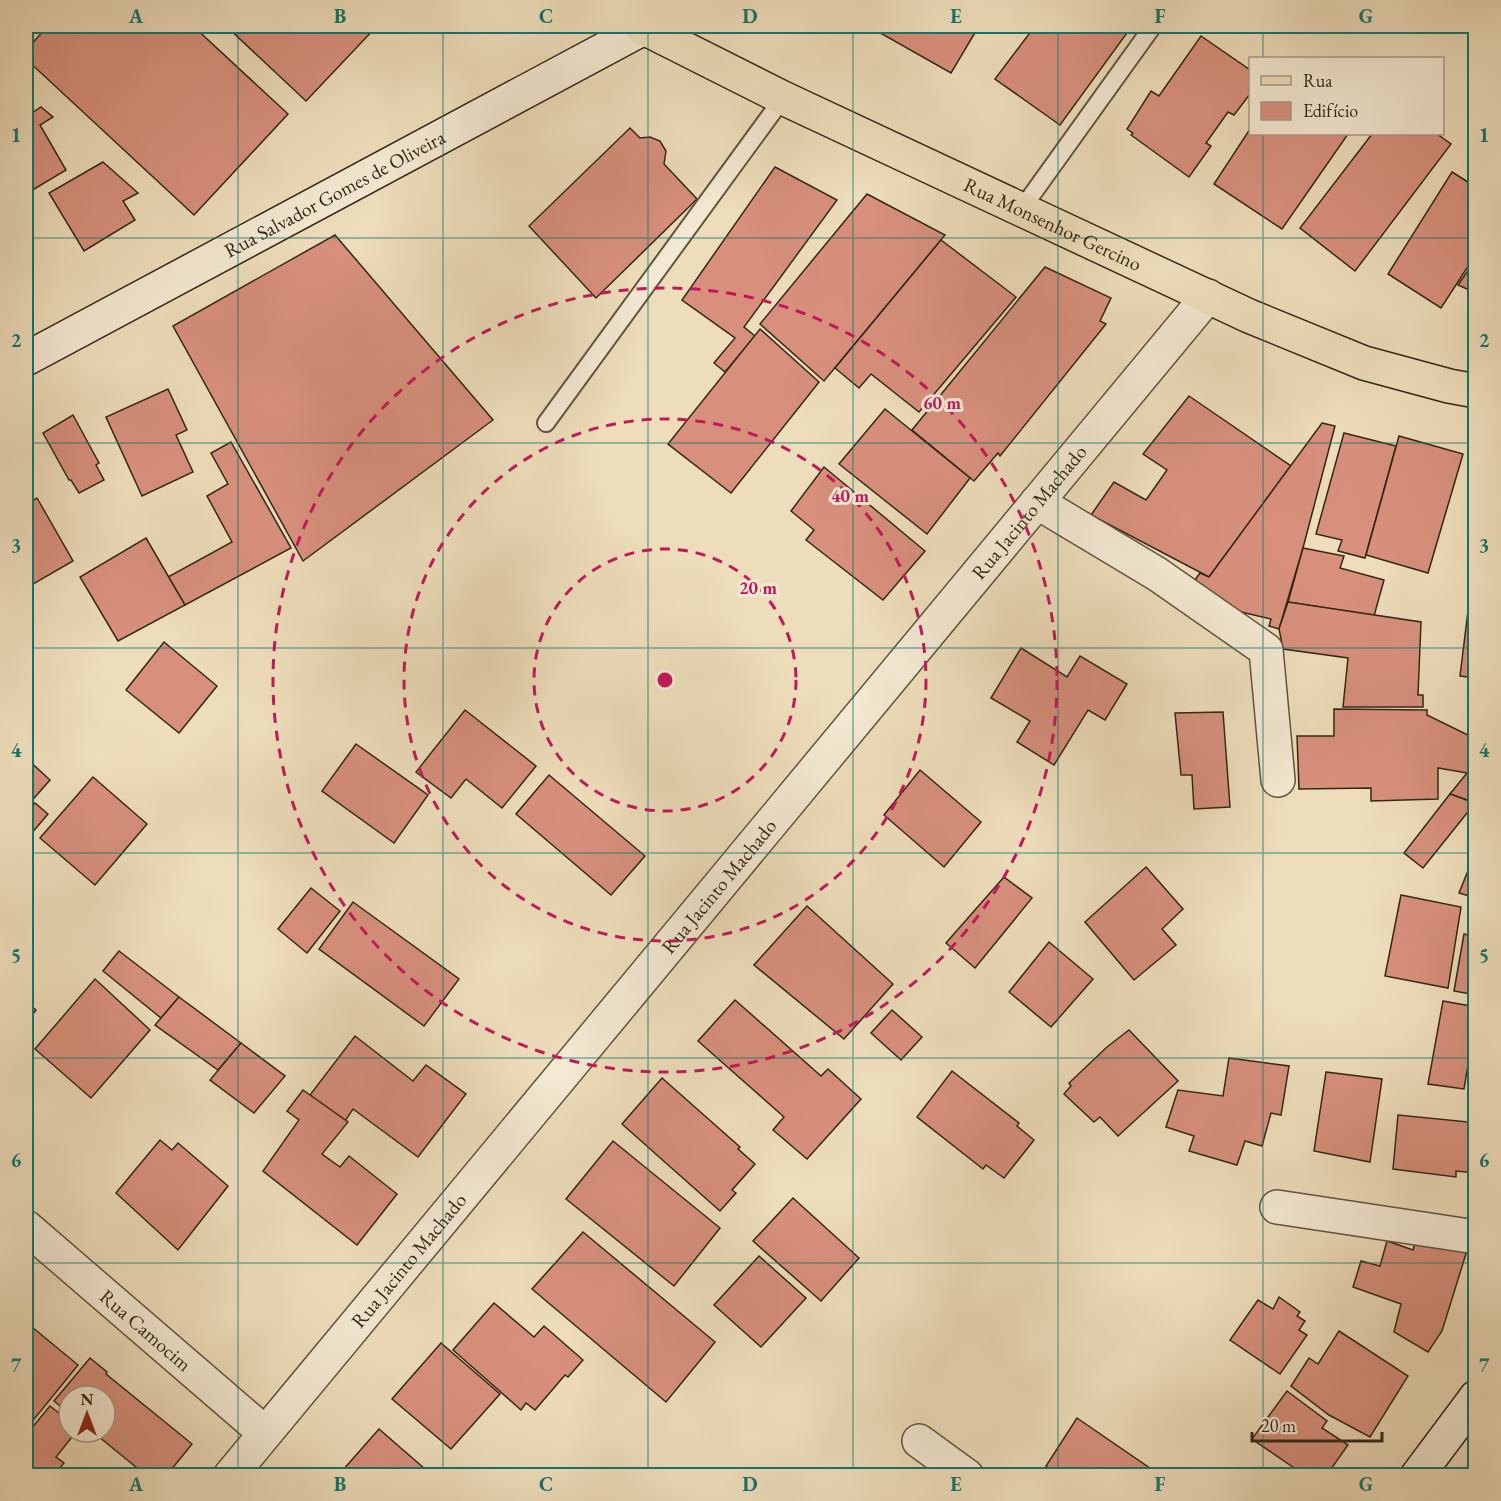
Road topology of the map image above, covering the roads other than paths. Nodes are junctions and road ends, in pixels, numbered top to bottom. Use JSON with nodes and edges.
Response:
{"nodes":[{"id":1,"x":1153,"y":26,"type":"edge"},
{"id":2,"x":642,"y":27,"type":"edge"},
{"id":3,"x":783,"y":98,"type":"junction"},
{"id":4,"x":1021,"y":210,"type":"junction"},
{"id":5,"x":1208,"y":296,"type":"junction"},
{"id":6,"x":26,"y":360,"type":"edge"},
{"id":7,"x":1476,"y":391,"type":"edge"},
{"id":8,"x":546,"y":423,"type":"dead end"},
{"id":9,"x":1037,"y":502,"type":"junction"},
{"id":10,"x":1278,"y":780,"type":"dead end"},
{"id":11,"x":1277,"y":1207,"type":"dead end"},
{"id":12,"x":26,"y":1227,"type":"edge"},
{"id":13,"x":1476,"y":1237,"type":"edge"},
{"id":14,"x":1476,"y":1397,"type":"edge"},
{"id":15,"x":265,"y":1433,"type":"junction"},
{"id":16,"x":919,"y":1441,"type":"dead end"},
{"id":17,"x":230,"y":1476,"type":"edge"},
{"id":18,"x":967,"y":1476,"type":"edge"},
{"id":19,"x":1417,"y":1476,"type":"edge"}],
"edges":[{"from":1,"to":4,"type":"lane"},
{"from":2,"to":3,"type":"main road","name":"Rua Monsenhor Gercino"},
{"from":2,"to":6,"type":"street","name":"Rua Salvador Gomes de Oliveira"},
{"from":3,"to":4,"type":"main road","name":"Rua Monsenhor Gercino"},
{"from":3,"to":8,"type":"lane"},
{"from":4,"to":5,"type":"main road","name":"Rua Monsenhor Gercino"},
{"from":5,"to":7,"type":"main road","name":"Rua Monsenhor Gercino"},
{"from":5,"to":9,"type":"street","name":"Rua Jacinto Machado"},
{"from":9,"to":10,"type":"street"},
{"from":9,"to":15,"type":"street","name":"Rua Jacinto Machado"},
{"from":11,"to":13,"type":"street"},
{"from":12,"to":15,"type":"street","name":"Rua Camocim"},
{"from":14,"to":19,"type":"street"},
{"from":15,"to":17,"type":"street","name":"Rua Jacinto Machado"},
{"from":16,"to":18,"type":"street"}]}
